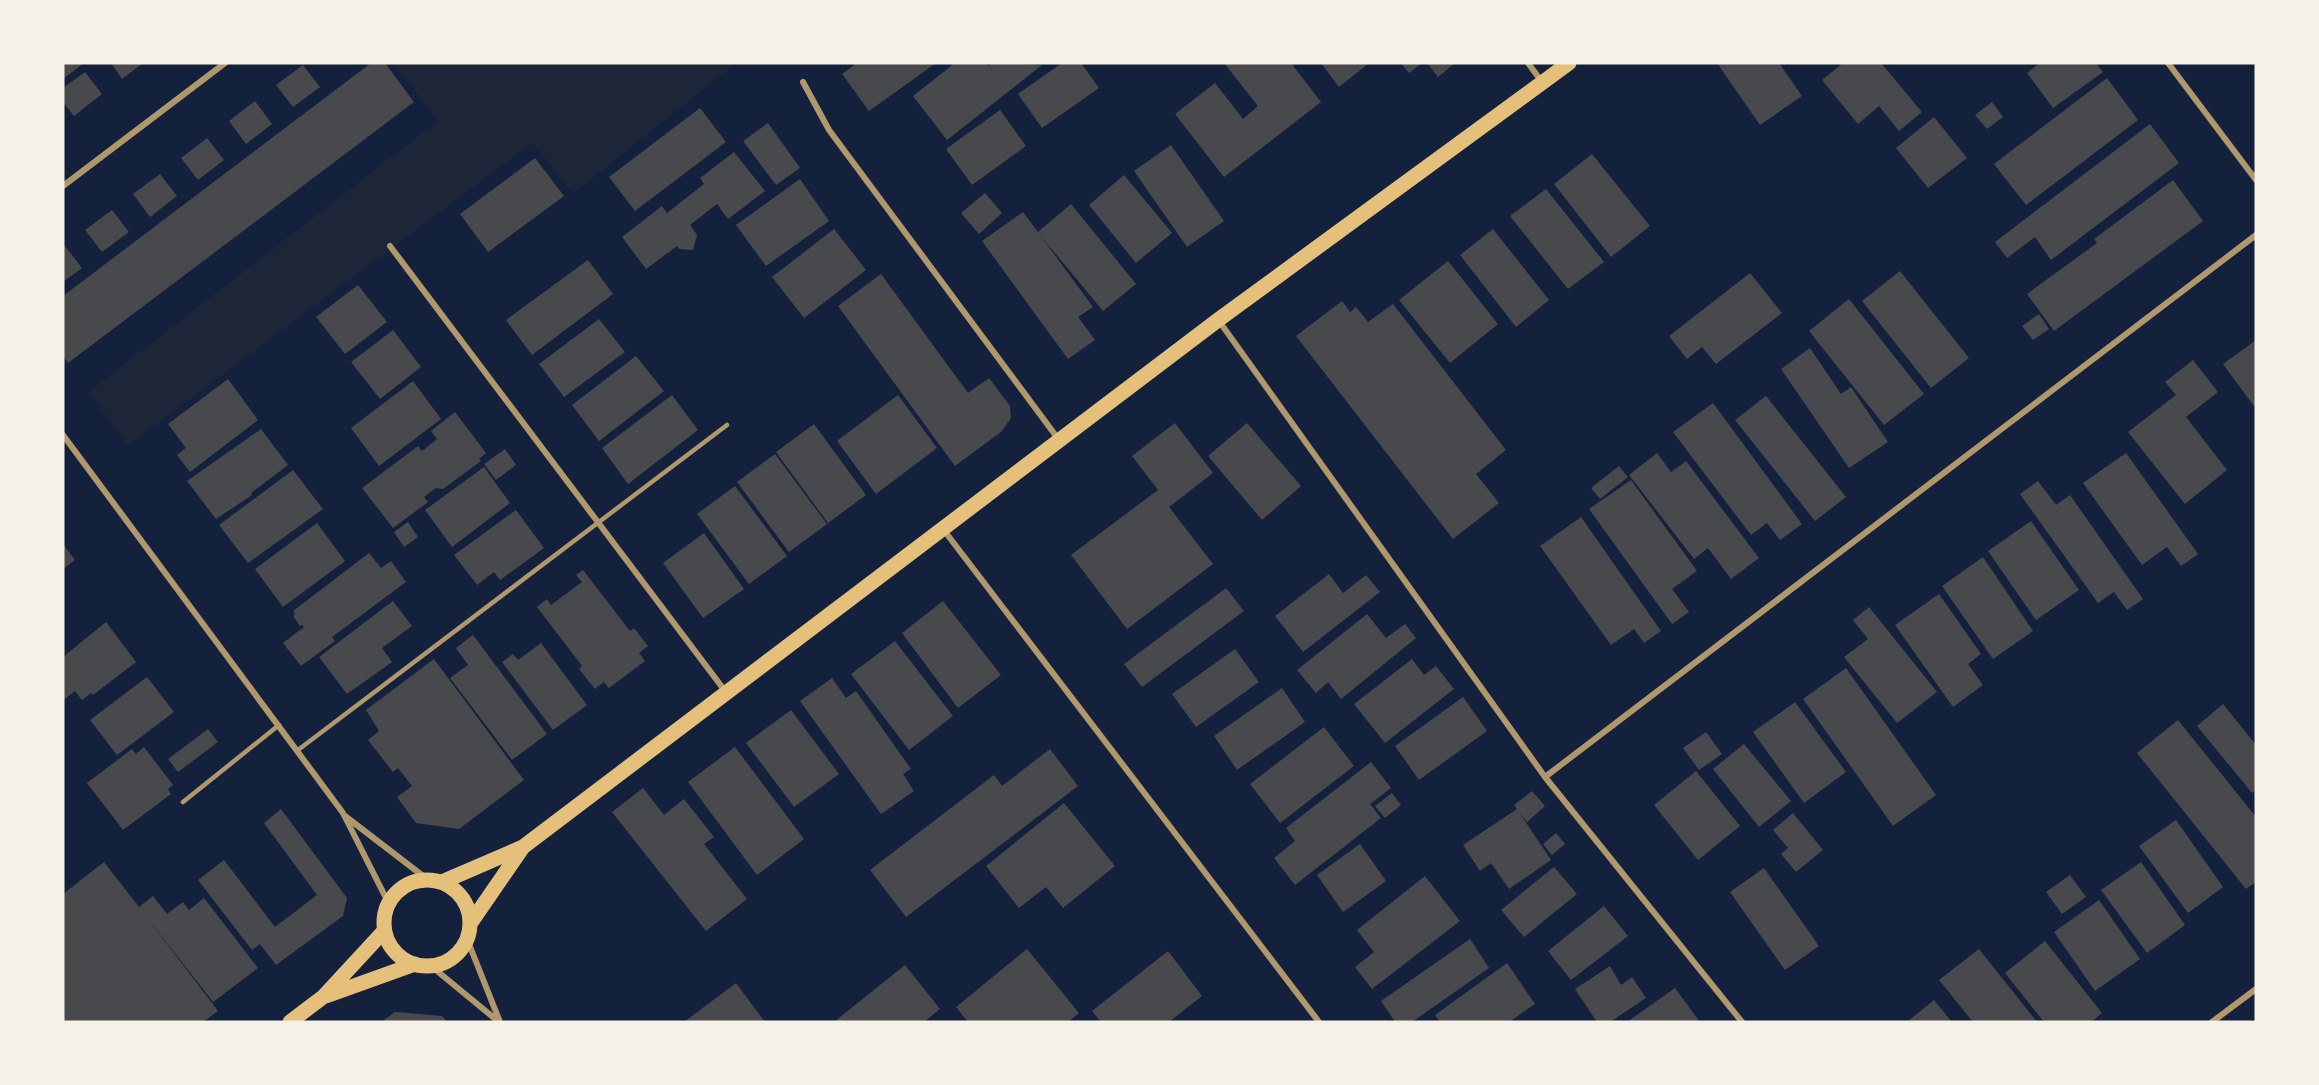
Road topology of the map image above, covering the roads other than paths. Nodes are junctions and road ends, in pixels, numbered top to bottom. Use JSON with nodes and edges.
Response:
{"nodes":[{"id":1,"x":225,"y":63,"type":"edge"},
{"id":2,"x":1528,"y":63,"type":"edge"},
{"id":3,"x":1569,"y":63,"type":"edge"},
{"id":4,"x":2168,"y":63,"type":"edge"},
{"id":5,"x":803,"y":82,"type":"dead end"},
{"id":6,"x":1543,"y":83,"type":"junction"},
{"id":7,"x":2256,"y":180,"type":"edge"},
{"id":8,"x":63,"y":186,"type":"edge"},
{"id":9,"x":2256,"y":235,"type":"edge"},
{"id":10,"x":390,"y":246,"type":"dead end"},
{"id":11,"x":1218,"y":320,"type":"junction"},
{"id":12,"x":727,"y":425,"type":"dead end"},
{"id":13,"x":63,"y":435,"type":"edge"},
{"id":14,"x":1059,"y":440,"type":"junction"},
{"id":15,"x":600,"y":522,"type":"junction"},
{"id":16,"x":943,"y":528,"type":"junction"},
{"id":17,"x":725,"y":692,"type":"junction"},
{"id":18,"x":279,"y":725,"type":"junction"},
{"id":19,"x":298,"y":750,"type":"junction"},
{"id":20,"x":1545,"y":777,"type":"junction"},
{"id":21,"x":183,"y":802,"type":"dead end"},
{"id":22,"x":343,"y":813,"type":"junction"},
{"id":23,"x":522,"y":847,"type":"junction"},
{"id":24,"x":435,"y":880,"type":"junction"},
{"id":25,"x":388,"y":902,"type":"junction"},
{"id":26,"x":384,"y":931,"type":"junction"},
{"id":27,"x":468,"y":932,"type":"junction"},
{"id":28,"x":423,"y":965,"type":"junction"},
{"id":29,"x":2256,"y":989,"type":"edge"},
{"id":30,"x":323,"y":997,"type":"junction"},
{"id":31,"x":290,"y":1022,"type":"edge"},
{"id":32,"x":500,"y":1022,"type":"edge"},
{"id":33,"x":1319,"y":1022,"type":"edge"},
{"id":34,"x":1742,"y":1022,"type":"edge"},
{"id":35,"x":2212,"y":1022,"type":"edge"}],
"edges":[{"from":1,"to":8,"type":"street"},
{"from":2,"to":6,"type":"street"},
{"from":3,"to":6,"type":"main road"},
{"from":4,"to":7,"type":"street"},
{"from":5,"to":14,"type":"street"},
{"from":6,"to":11,"type":"main road"},
{"from":9,"to":20,"type":"street"},
{"from":10,"to":15,"type":"street"},
{"from":11,"to":14,"type":"main road"},
{"from":11,"to":20,"type":"street"},
{"from":12,"to":15,"type":"lane"},
{"from":13,"to":18,"type":"street"},
{"from":14,"to":16,"type":"main road"},
{"from":15,"to":17,"type":"street"},
{"from":15,"to":19,"type":"lane"},
{"from":16,"to":17,"type":"main road"},
{"from":16,"to":33,"type":"street"},
{"from":17,"to":23,"type":"main road"},
{"from":18,"to":19,"type":"street"},
{"from":18,"to":21,"type":"lane"},
{"from":19,"to":22,"type":"street"},
{"from":20,"to":34,"type":"street"},
{"from":22,"to":24,"type":"street"},
{"from":22,"to":25,"type":"street"},
{"from":23,"to":24,"type":"main road"},
{"from":23,"to":27,"type":"main road"},
{"from":24,"to":25,"type":"main road"},
{"from":24,"to":27,"type":"main road"},
{"from":25,"to":26,"type":"main road"},
{"from":26,"to":28,"type":"main road"},
{"from":26,"to":30,"type":"main road"},
{"from":27,"to":28,"type":"main road"},
{"from":27,"to":32,"type":"street"},
{"from":28,"to":30,"type":"main road"},
{"from":28,"to":32,"type":"street"},
{"from":29,"to":35,"type":"street"},
{"from":30,"to":31,"type":"main road"}]}
